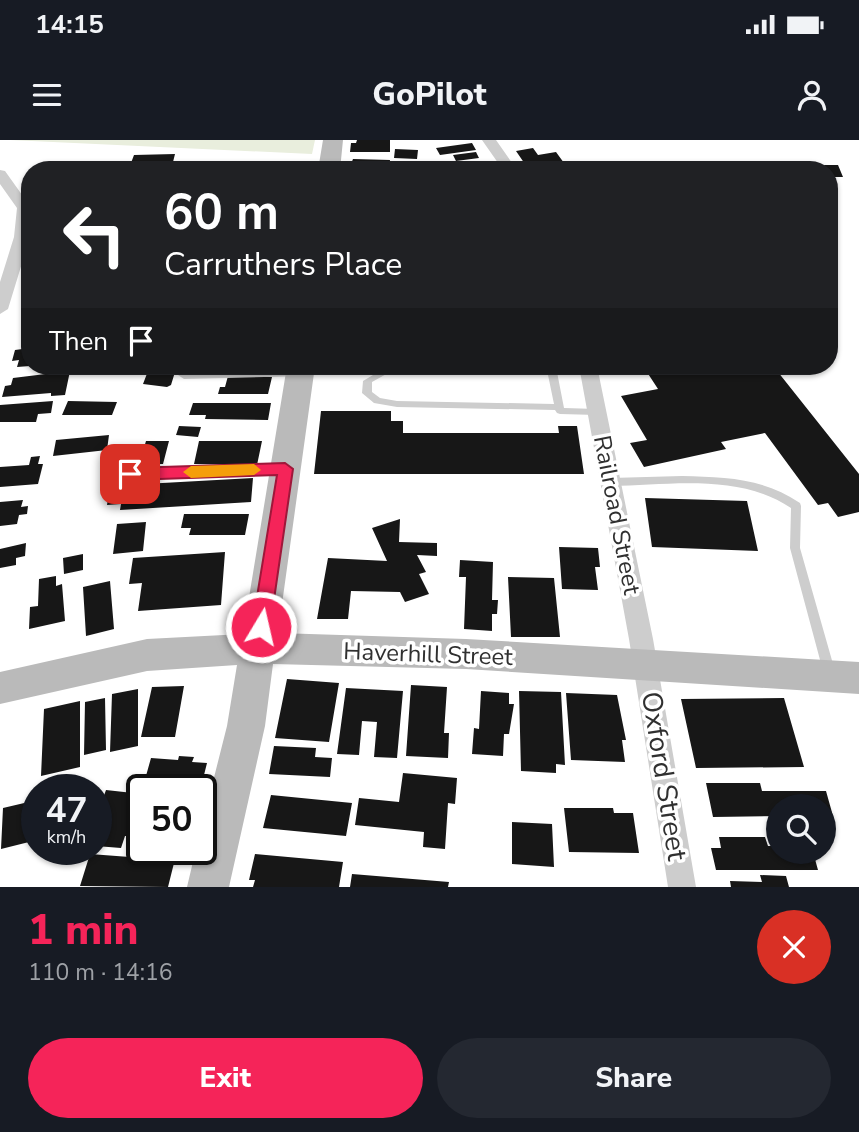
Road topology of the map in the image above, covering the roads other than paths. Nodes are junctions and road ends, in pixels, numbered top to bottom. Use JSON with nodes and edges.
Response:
{"nodes":[{"id":1,"x":333,"y":140,"type":"edge"},
{"id":2,"x":489,"y":140,"type":"edge"},
{"id":3,"x":330,"y":161,"type":"edge"},
{"id":4,"x":504,"y":161,"type":"edge"},
{"id":5,"x":0,"y":174,"type":"edge"},
{"id":6,"x":21,"y":199,"type":"edge"},
{"id":7,"x":21,"y":205,"type":"edge"},
{"id":8,"x":0,"y":206,"type":"edge"},
{"id":9,"x":21,"y":240,"type":"edge"},
{"id":10,"x":0,"y":309,"type":"edge"},
{"id":11,"x":300,"y":375,"type":"edge"},
{"id":12,"x":378,"y":375,"type":"edge"},
{"id":13,"x":553,"y":375,"type":"edge"},
{"id":14,"x":590,"y":375,"type":"edge"},
{"id":15,"x":559,"y":407,"type":"junction"},
{"id":16,"x":597,"y":412,"type":"junction"},
{"id":17,"x":285,"y":469,"type":"junction"},
{"id":18,"x":130,"y":474,"type":"dead end"},
{"id":19,"x":611,"y":482,"type":"junction"},
{"id":20,"x":258,"y":648,"type":"junction"},
{"id":21,"x":645,"y":665,"type":"junction"},
{"id":22,"x":845,"y":677,"type":"edge"},
{"id":23,"x":0,"y":688,"type":"edge"},
{"id":24,"x":208,"y":887,"type":"edge"},
{"id":25,"x":682,"y":887,"type":"edge"}],
"edges":[{"from":1,"to":3,"type":"main road"},
{"from":2,"to":4,"type":"street"},
{"from":5,"to":6,"type":"street"},
{"from":7,"to":8,"type":"street"},
{"from":9,"to":10,"type":"street"},
{"from":11,"to":17,"type":"main road"},
{"from":12,"to":15,"type":"lane"},
{"from":13,"to":15,"type":"lane"},
{"from":14,"to":16,"type":"street","name":"Railroad Street"},
{"from":15,"to":16,"type":"lane"},
{"from":16,"to":19,"type":"street","name":"Railroad Street"},
{"from":17,"to":18,"type":"lane"},
{"from":17,"to":20,"type":"main road"},
{"from":19,"to":21,"type":"street","name":"Railroad Street"},
{"from":19,"to":22,"type":"lane"},
{"from":20,"to":21,"type":"main road","name":"Haverhill Street"},
{"from":20,"to":23,"type":"main road","name":"Haverhill Street"},
{"from":20,"to":24,"type":"main road"},
{"from":21,"to":22,"type":"main road","name":"Haverhill Street"},
{"from":21,"to":25,"type":"street","name":"Oxford Street"}]}
